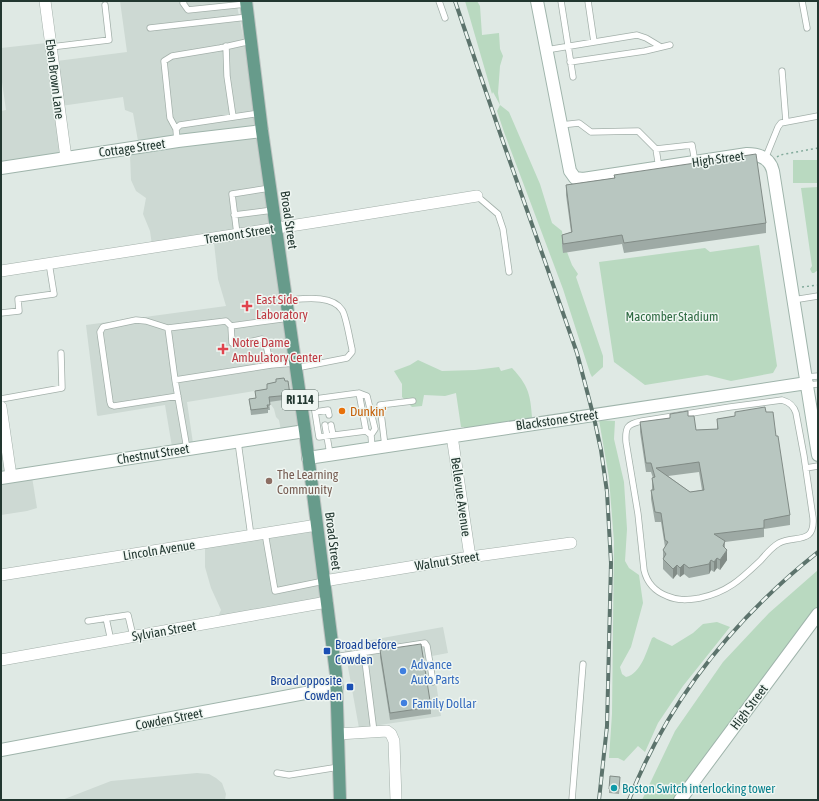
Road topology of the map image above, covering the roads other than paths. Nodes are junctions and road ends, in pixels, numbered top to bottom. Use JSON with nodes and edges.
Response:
{"nodes":[{"id":1,"x":45,"y":1,"type":"edge"},
{"id":2,"x":184,"y":1,"type":"edge"},
{"id":3,"x":439,"y":1,"type":"edge"},
{"id":4,"x":537,"y":1,"type":"edge"},
{"id":5,"x":561,"y":1,"type":"edge"},
{"id":6,"x":588,"y":1,"type":"edge"},
{"id":7,"x":802,"y":1,"type":"edge"},
{"id":8,"x":246,"y":2,"type":"edge"},
{"id":9,"x":105,"y":5,"type":"dead end"},
{"id":10,"x":248,"y":17,"type":"junction"},
{"id":11,"x":445,"y":18,"type":"dead end"},
{"id":12,"x":150,"y":28,"type":"dead end"},
{"id":13,"x":807,"y":28,"type":"dead end"},
{"id":14,"x":251,"y":41,"type":"junction"},
{"id":15,"x":594,"y":42,"type":"junction"},
{"id":16,"x":670,"y":45,"type":"dead end"},
{"id":17,"x":226,"y":46,"type":"junction"},
{"id":18,"x":568,"y":46,"type":"junction"},
{"id":19,"x":51,"y":47,"type":"junction"},
{"id":20,"x":661,"y":47,"type":"junction"},
{"id":21,"x":546,"y":50,"type":"junction"},
{"id":22,"x":570,"y":62,"type":"junction"},
{"id":23,"x":782,"y":71,"type":"dead end"},
{"id":24,"x":573,"y":77,"type":"dead end"},
{"id":25,"x":260,"y":112,"type":"junction"},
{"id":26,"x":233,"y":116,"type":"junction"},
{"id":27,"x":818,"y":116,"type":"edge"},
{"id":28,"x":786,"y":122,"type":"junction"},
{"id":29,"x":561,"y":125,"type":"junction"},
{"id":30,"x":176,"y":129,"type":"junction"},
{"id":31,"x":262,"y":131,"type":"junction"},
{"id":32,"x":177,"y":142,"type":"junction"},
{"id":33,"x":656,"y":149,"type":"junction"},
{"id":34,"x":66,"y":158,"type":"junction"},
{"id":35,"x":767,"y":160,"type":"junction"},
{"id":36,"x":695,"y":162,"type":"junction"},
{"id":37,"x":1,"y":168,"type":"edge"},
{"id":38,"x":660,"y":168,"type":"junction"},
{"id":39,"x":270,"y":188,"type":"junction"},
{"id":40,"x":476,"y":196,"type":"joint"},
{"id":41,"x":273,"y":210,"type":"junction"},
{"id":42,"x":234,"y":216,"type":"junction"},
{"id":43,"x":276,"y":228,"type":"junction"},
{"id":44,"x":237,"y":234,"type":"junction"},
{"id":45,"x":49,"y":263,"type":"junction"},
{"id":46,"x":1,"y":271,"type":"edge"},
{"id":47,"x":509,"y":272,"type":"dead end"},
{"id":48,"x":793,"y":296,"type":"junction"},
{"id":49,"x":818,"y":296,"type":"edge"},
{"id":50,"x":286,"y":300,"type":"junction"},
{"id":51,"x":1,"y":313,"type":"edge"},
{"id":52,"x":289,"y":318,"type":"junction"},
{"id":53,"x":231,"y":326,"type":"junction"},
{"id":54,"x":168,"y":328,"type":"junction"},
{"id":55,"x":61,"y":353,"type":"dead end"},
{"id":56,"x":271,"y":365,"type":"junction"},
{"id":57,"x":295,"y":365,"type":"junction"},
{"id":58,"x":175,"y":380,"type":"junction"},
{"id":59,"x":811,"y":381,"type":"edge"},
{"id":60,"x":360,"y":393,"type":"junction"},
{"id":61,"x":178,"y":396,"type":"junction"},
{"id":62,"x":313,"y":399,"type":"junction"},
{"id":63,"x":1,"y":400,"type":"edge"},
{"id":64,"x":300,"y":401,"type":"junction"},
{"id":65,"x":413,"y":401,"type":"dead end"},
{"id":66,"x":1,"y":407,"type":"edge"},
{"id":67,"x":315,"y":412,"type":"junction"},
{"id":68,"x":325,"y":414,"type":"dead end"},
{"id":69,"x":328,"y":425,"type":"dead end"},
{"id":70,"x":366,"y":430,"type":"junction"},
{"id":71,"x":305,"y":435,"type":"junction"},
{"id":72,"x":371,"y":435,"type":"junction"},
{"id":73,"x":330,"y":436,"type":"junction"},
{"id":74,"x":452,"y":436,"type":"junction"},
{"id":75,"x":319,"y":437,"type":"junction"},
{"id":76,"x":238,"y":441,"type":"junction"},
{"id":77,"x":385,"y":446,"type":"junction"},
{"id":78,"x":372,"y":448,"type":"junction"},
{"id":79,"x":187,"y":449,"type":"junction"},
{"id":80,"x":330,"y":454,"type":"junction"},
{"id":81,"x":818,"y":455,"type":"edge"},
{"id":82,"x":308,"y":458,"type":"junction"},
{"id":83,"x":818,"y":466,"type":"edge"},
{"id":84,"x":806,"y":468,"type":"junction"},
{"id":85,"x":6,"y":477,"type":"edge"},
{"id":86,"x":317,"y":525,"type":"junction"},
{"id":87,"x":265,"y":533,"type":"junction"},
{"id":88,"x":252,"y":536,"type":"junction"},
{"id":89,"x":571,"y":543,"type":"dead end"},
{"id":90,"x":470,"y":557,"type":"junction"},
{"id":91,"x":1,"y":575,"type":"edge"},
{"id":92,"x":324,"y":581,"type":"junction"},
{"id":93,"x":327,"y":602,"type":"junction"},
{"id":94,"x":818,"y":614,"type":"edge"},
{"id":95,"x":106,"y":618,"type":"junction"},
{"id":96,"x":88,"y":621,"type":"dead end"},
{"id":97,"x":133,"y":636,"type":"junction"},
{"id":98,"x":111,"y":640,"type":"junction"},
{"id":99,"x":364,"y":653,"type":"junction"},
{"id":100,"x":334,"y":657,"type":"junction"},
{"id":101,"x":1,"y":660,"type":"edge"},
{"id":102,"x":583,"y":664,"type":"dead end"},
{"id":103,"x":433,"y":682,"type":"dead end"},
{"id":104,"x":337,"y":687,"type":"junction"},
{"id":105,"x":374,"y":732,"type":"junction"},
{"id":106,"x":338,"y":734,"type":"junction"},
{"id":107,"x":1,"y":750,"type":"edge"},
{"id":108,"x":339,"y":767,"type":"junction"},
{"id":109,"x":276,"y":773,"type":"dead end"},
{"id":110,"x":340,"y":800,"type":"edge"},
{"id":111,"x":396,"y":800,"type":"edge"},
{"id":112,"x":572,"y":800,"type":"edge"},
{"id":113,"x":680,"y":800,"type":"edge"}],
"edges":[{"from":1,"to":19,"type":"street","name":"Eben Brown Lane"},
{"from":2,"to":8,"type":"lane"},
{"from":3,"to":11,"type":"lane"},
{"from":4,"to":21,"type":"street","name":"High Street"},
{"from":5,"to":18,"type":"lane"},
{"from":6,"to":15,"type":"lane"},
{"from":7,"to":13,"type":"lane"},
{"from":8,"to":10,"type":"main road","name":"Broad Street","number":"RI 114"},
{"from":9,"to":19,"type":"lane"},
{"from":10,"to":12,"type":"lane"},
{"from":10,"to":14,"type":"main road","name":"Broad Street","number":"RI 114"},
{"from":14,"to":17,"type":"lane"},
{"from":14,"to":25,"type":"main road","name":"Broad Street","number":"RI 114"},
{"from":15,"to":18,"type":"lane"},
{"from":15,"to":20,"type":"lane"},
{"from":16,"to":20,"type":"lane"},
{"from":17,"to":26,"type":"lane"},
{"from":17,"to":30,"type":"lane"},
{"from":18,"to":21,"type":"lane"},
{"from":18,"to":22,"type":"lane"},
{"from":19,"to":34,"type":"street","name":"Eben Brown Lane"},
{"from":20,"to":22,"type":"lane"},
{"from":21,"to":29,"type":"street","name":"High Street"},
{"from":22,"to":24,"type":"lane"},
{"from":23,"to":28,"type":"lane"},
{"from":25,"to":26,"type":"lane"},
{"from":25,"to":31,"type":"main road","name":"Broad Street","number":"RI 114"},
{"from":26,"to":30,"type":"lane"},
{"from":27,"to":28,"type":"lane"},
{"from":28,"to":35,"type":"lane"},
{"from":29,"to":33,"type":"lane"},
{"from":29,"to":38,"type":"street","name":"High Street"},
{"from":30,"to":32,"type":"lane"},
{"from":31,"to":32,"type":"street","name":"Cottage Street"},
{"from":31,"to":39,"type":"main road","name":"Broad Street","number":"RI 114"},
{"from":32,"to":34,"type":"street","name":"Cottage Street"},
{"from":33,"to":36,"type":"lane"},
{"from":33,"to":38,"type":"lane"},
{"from":34,"to":37,"type":"street","name":"Cottage Street"},
{"from":35,"to":36,"type":"street","name":"High Street"},
{"from":35,"to":48,"type":"street"},
{"from":36,"to":38,"type":"street","name":"High Street"},
{"from":39,"to":41,"type":"main road","name":"Broad Street","number":"RI 114"},
{"from":39,"to":42,"type":"lane"},
{"from":40,"to":43,"type":"street","name":"Tremont Street"},
{"from":40,"to":47,"type":"lane"},
{"from":41,"to":42,"type":"lane"},
{"from":41,"to":43,"type":"main road","name":"Broad Street","number":"RI 114"},
{"from":42,"to":44,"type":"lane"},
{"from":43,"to":44,"type":"street","name":"Tremont Street"},
{"from":43,"to":50,"type":"main road","name":"Broad Street","number":"RI 114"},
{"from":44,"to":45,"type":"street","name":"Tremont Street"},
{"from":45,"to":46,"type":"street","name":"Tremont Street"},
{"from":45,"to":51,"type":"lane"},
{"from":48,"to":49,"type":"lane"},
{"from":48,"to":59,"type":"street"},
{"from":50,"to":52,"type":"main road","name":"Broad Street","number":"RI 114"},
{"from":50,"to":57,"type":"lane"},
{"from":52,"to":53,"type":"lane"},
{"from":52,"to":57,"type":"main road","name":"Broad Street","number":"RI 114"},
{"from":53,"to":54,"type":"lane"},
{"from":53,"to":56,"type":"lane"},
{"from":54,"to":58,"type":"lane"},
{"from":54,"to":61,"type":"lane"},
{"from":55,"to":63,"type":"lane"},
{"from":56,"to":57,"type":"lane"},
{"from":56,"to":58,"type":"lane"},
{"from":57,"to":64,"type":"main road","name":"Broad Street","number":"RI 114"},
{"from":58,"to":61,"type":"lane"},
{"from":59,"to":74,"type":"street","name":"Blackstone Street"},
{"from":59,"to":81,"type":"street"},
{"from":60,"to":62,"type":"lane"},
{"from":60,"to":70,"type":"lane"},
{"from":60,"to":72,"type":"lane"},
{"from":61,"to":79,"type":"lane"},
{"from":62,"to":64,"type":"lane"},
{"from":62,"to":67,"type":"lane"},
{"from":64,"to":71,"type":"main road","name":"Broad Street","number":"RI 114"},
{"from":65,"to":77,"type":"lane"},
{"from":66,"to":85,"type":"street"},
{"from":67,"to":68,"type":"lane"},
{"from":67,"to":75,"type":"lane"},
{"from":69,"to":73,"type":"lane"},
{"from":70,"to":72,"type":"lane"},
{"from":70,"to":73,"type":"lane"},
{"from":71,"to":75,"type":"lane"},
{"from":71,"to":76,"type":"street","name":"Chestnut Street"},
{"from":71,"to":82,"type":"main road","name":"Broad Street","number":"RI 114"},
{"from":72,"to":78,"type":"lane"},
{"from":73,"to":75,"type":"lane"},
{"from":73,"to":80,"type":"lane"},
{"from":74,"to":77,"type":"street","name":"Blackstone Street"},
{"from":74,"to":90,"type":"street","name":"Bellevue Avenue"},
{"from":76,"to":79,"type":"street","name":"Chestnut Street"},
{"from":76,"to":88,"type":"lane"},
{"from":77,"to":78,"type":"street","name":"Blackstone Street"},
{"from":78,"to":80,"type":"street","name":"Blackstone Street"},
{"from":79,"to":85,"type":"street","name":"Chestnut Street"},
{"from":80,"to":82,"type":"street","name":"Blackstone Street"},
{"from":82,"to":86,"type":"main road","name":"Broad Street","number":"RI 114"},
{"from":83,"to":84,"type":"lane"},
{"from":84,"to":84,"type":"lane"},
{"from":86,"to":87,"type":"street","name":"Lincoln Avenue"},
{"from":86,"to":92,"type":"main road","name":"Broad Street","number":"RI 114"},
{"from":87,"to":88,"type":"street","name":"Lincoln Avenue"},
{"from":87,"to":92,"type":"lane"},
{"from":88,"to":91,"type":"street","name":"Lincoln Avenue"},
{"from":89,"to":90,"type":"street","name":"Walnut Street"},
{"from":90,"to":92,"type":"street","name":"Walnut Street"},
{"from":92,"to":93,"type":"main road","name":"Broad Street","number":"RI 114"},
{"from":93,"to":97,"type":"street","name":"Sylvian Street"},
{"from":93,"to":100,"type":"main road","name":"Broad Street","number":"RI 114"},
{"from":94,"to":113,"type":"street","name":"High Street"},
{"from":95,"to":96,"type":"lane"},
{"from":95,"to":97,"type":"lane"},
{"from":95,"to":98,"type":"lane"},
{"from":97,"to":98,"type":"street","name":"Sylvian Street"},
{"from":98,"to":101,"type":"street","name":"Sylvian Street"},
{"from":99,"to":100,"type":"lane"},
{"from":99,"to":103,"type":"lane"},
{"from":99,"to":105,"type":"lane"},
{"from":100,"to":104,"type":"main road","name":"Broad Street","number":"RI 114"},
{"from":102,"to":112,"type":"lane"},
{"from":104,"to":106,"type":"main road","name":"Broad Street","number":"RI 114"},
{"from":104,"to":107,"type":"street","name":"Cowden Street"},
{"from":105,"to":106,"type":"street"},
{"from":105,"to":111,"type":"street"},
{"from":106,"to":108,"type":"main road","name":"Broad Street","number":"RI 114"},
{"from":108,"to":109,"type":"lane"},
{"from":108,"to":110,"type":"main road","name":"Broad Street","number":"RI 114"}]}
